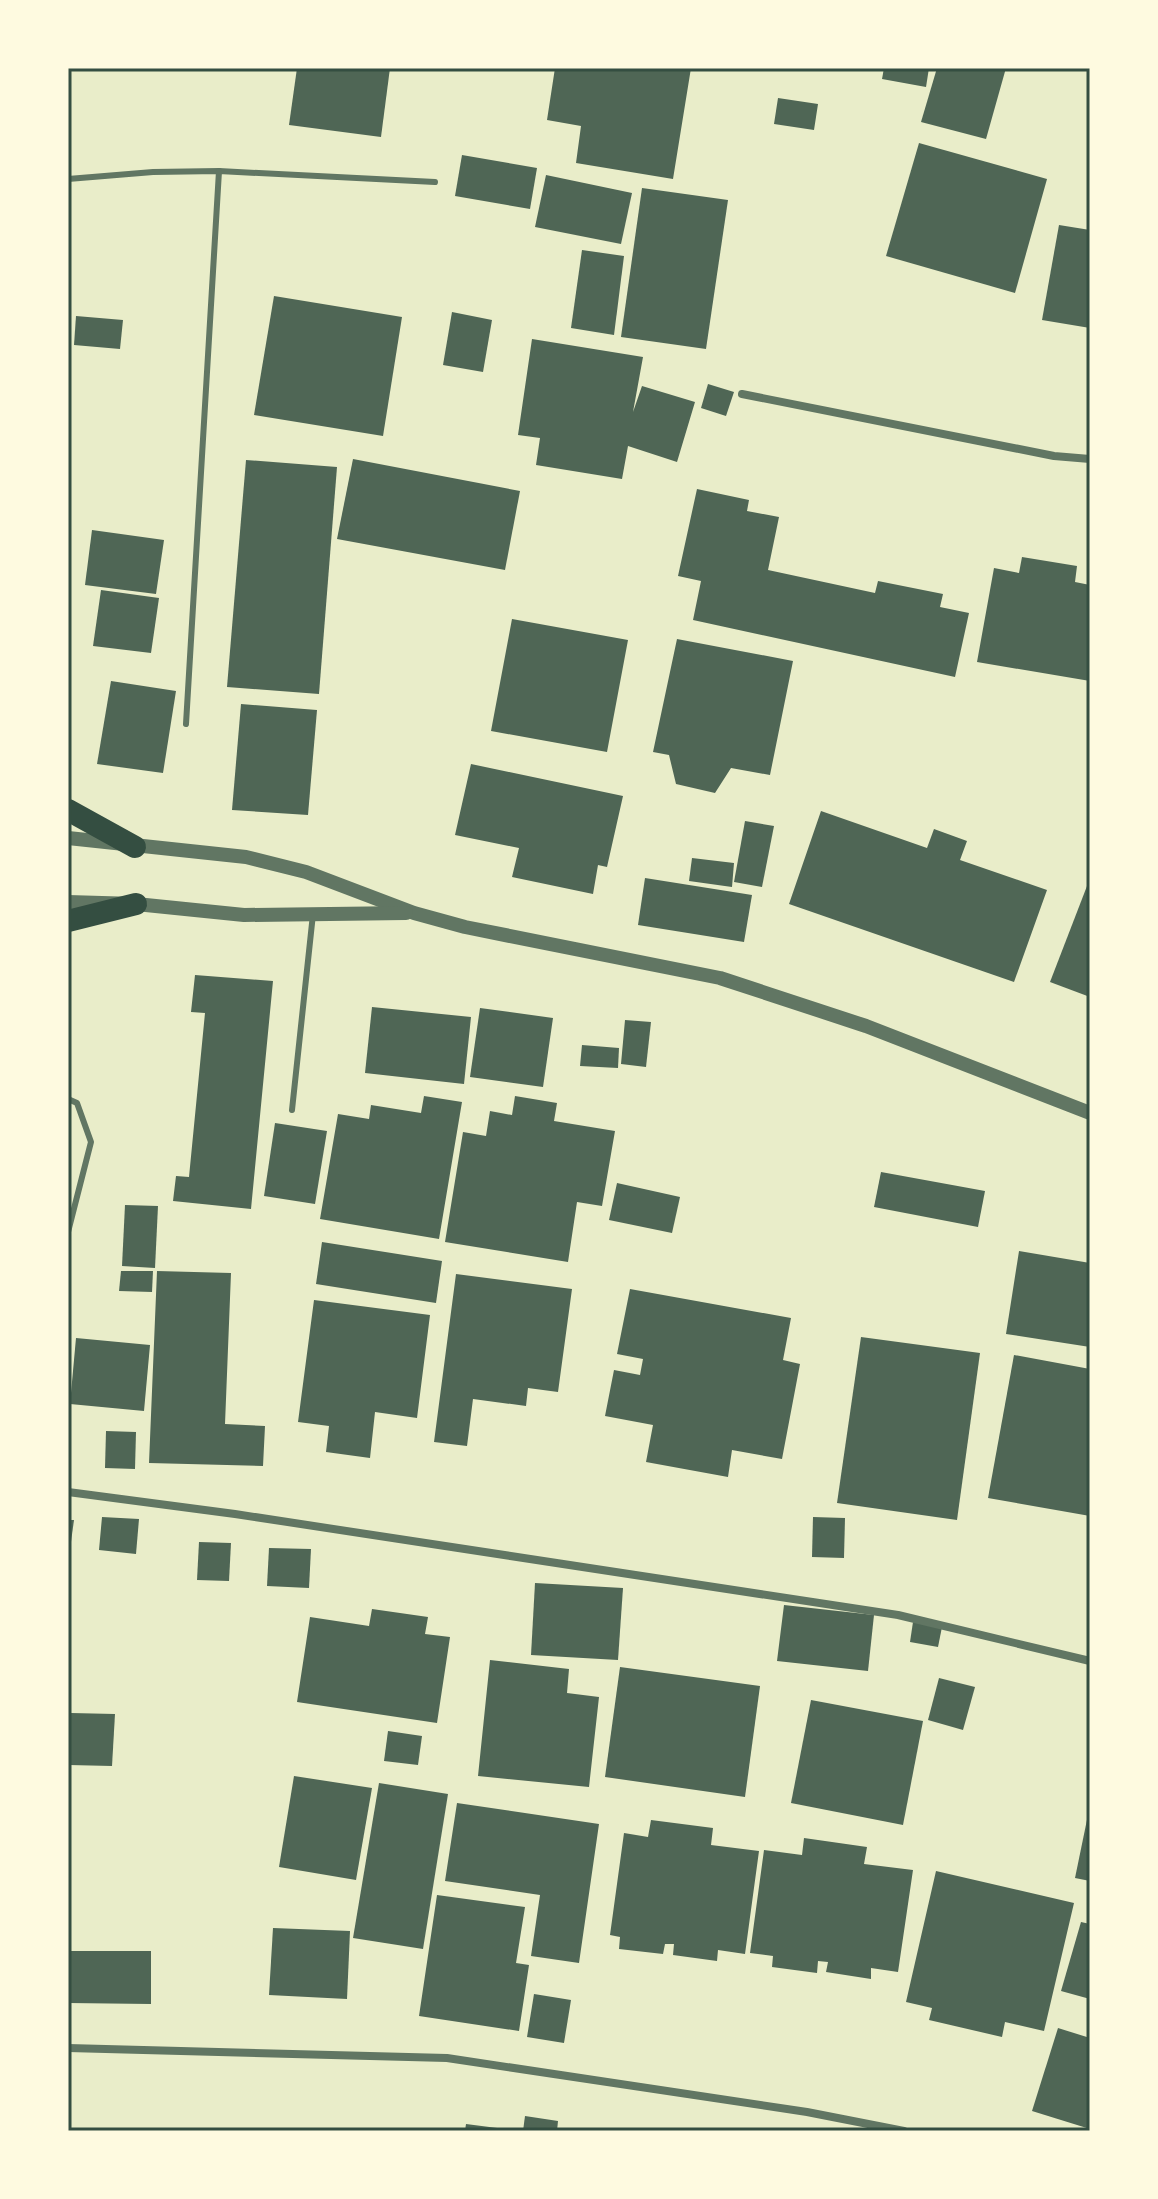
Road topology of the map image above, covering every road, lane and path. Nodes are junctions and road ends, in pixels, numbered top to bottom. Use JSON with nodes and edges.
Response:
{"nodes":[{"id":1,"x":219,"y":171,"type":"junction"},
{"id":2,"x":68,"y":179,"type":"edge"},
{"id":3,"x":435,"y":182,"type":"dead end"},
{"id":4,"x":742,"y":394,"type":"dead end"},
{"id":5,"x":1090,"y":459,"type":"edge"},
{"id":6,"x":186,"y":724,"type":"dead end"},
{"id":7,"x":68,"y":810,"type":"edge"},
{"id":8,"x":68,"y":838,"type":"edge"},
{"id":9,"x":135,"y":847,"type":"junction"},
{"id":10,"x":68,"y":902,"type":"edge"},
{"id":11,"x":136,"y":904,"type":"junction"},
{"id":12,"x":414,"y":913,"type":"junction"},
{"id":13,"x":313,"y":914,"type":"junction"},
{"id":14,"x":68,"y":921,"type":"edge"},
{"id":15,"x":68,"y":1099,"type":"edge"},
{"id":16,"x":292,"y":1110,"type":"dead end"},
{"id":17,"x":1090,"y":1113,"type":"edge"},
{"id":18,"x":68,"y":1232,"type":"edge"},
{"id":19,"x":68,"y":1492,"type":"edge"},
{"id":20,"x":1090,"y":1661,"type":"edge"},
{"id":21,"x":68,"y":2048,"type":"edge"},
{"id":22,"x":904,"y":2131,"type":"edge"}],
"edges":[{"from":1,"to":2,"type":"lane"},
{"from":1,"to":3,"type":"lane"},
{"from":1,"to":6,"type":"lane"},
{"from":4,"to":5,"type":"street"},
{"from":7,"to":9,"type":"highway"},
{"from":8,"to":9,"type":"street"},
{"from":9,"to":12,"type":"street"},
{"from":10,"to":11,"type":"street"},
{"from":11,"to":13,"type":"street"},
{"from":11,"to":14,"type":"highway"},
{"from":12,"to":13,"type":"street"},
{"from":12,"to":17,"type":"street"},
{"from":13,"to":16,"type":"lane"},
{"from":15,"to":18,"type":"lane"},
{"from":19,"to":20,"type":"street"},
{"from":21,"to":22,"type":"street"}]}
